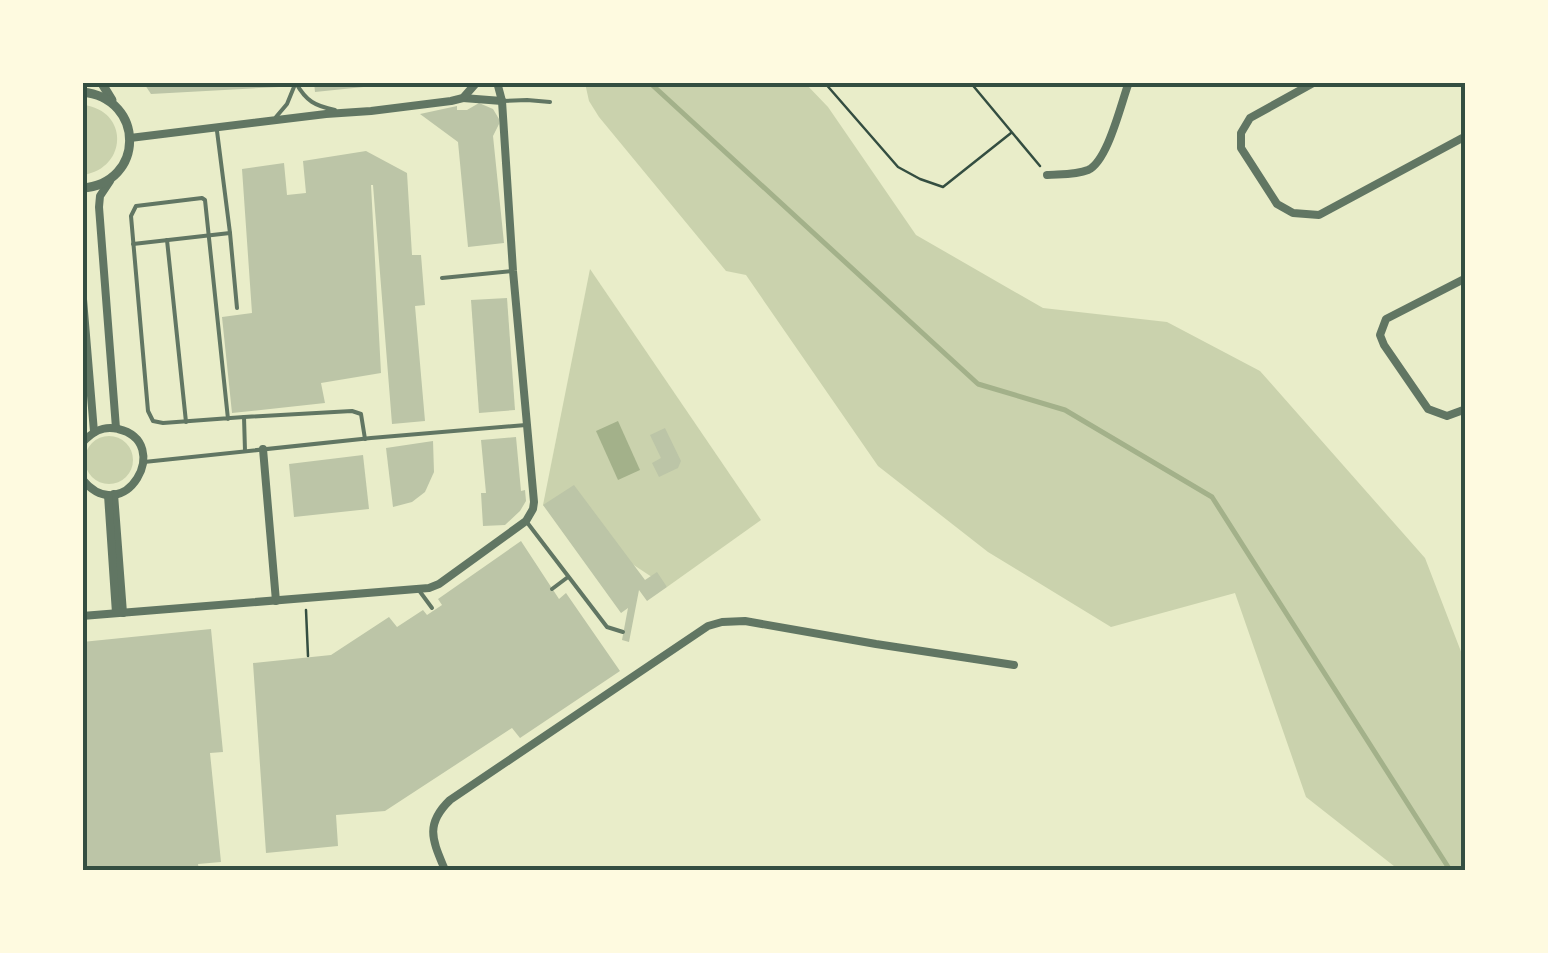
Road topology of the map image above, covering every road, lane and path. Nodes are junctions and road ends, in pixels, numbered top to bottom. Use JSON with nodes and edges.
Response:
{"nodes":[{"id":1,"x":101,"y":82,"type":"edge"},
{"id":2,"x":477,"y":82,"type":"edge"},
{"id":3,"x":497,"y":82,"type":"edge"},
{"id":4,"x":824,"y":82,"type":"edge"},
{"id":5,"x":970,"y":82,"type":"edge"},
{"id":6,"x":1129,"y":82,"type":"edge"},
{"id":7,"x":1314,"y":82,"type":"edge"},
{"id":8,"x":296,"y":83,"type":"edge"},
{"id":9,"x":82,"y":92,"type":"edge"},
{"id":10,"x":463,"y":98,"type":"junction"},
{"id":11,"x":502,"y":101,"type":"junction"},
{"id":12,"x":550,"y":102,"type":"dead end"},
{"id":13,"x":117,"y":107,"type":"junction"},
{"id":14,"x":344,"y":112,"type":"junction"},
{"id":15,"x":274,"y":120,"type":"junction"},
{"id":16,"x":217,"y":128,"type":"junction"},
{"id":17,"x":1011,"y":132,"type":"junction"},
{"id":18,"x":1466,"y":136,"type":"edge"},
{"id":19,"x":130,"y":138,"type":"junction"},
{"id":20,"x":1047,"y":176,"type":"joint"},
{"id":21,"x":112,"y":177,"type":"junction"},
{"id":22,"x":82,"y":188,"type":"edge"},
{"id":23,"x":230,"y":233,"type":"junction"},
{"id":24,"x":211,"y":235,"type":"junction"},
{"id":25,"x":167,"y":240,"type":"junction"},
{"id":26,"x":133,"y":244,"type":"junction"},
{"id":27,"x":513,"y":271,"type":"junction"},
{"id":28,"x":442,"y":278,"type":"dead end"},
{"id":29,"x":1466,"y":278,"type":"edge"},
{"id":30,"x":82,"y":287,"type":"edge"},
{"id":31,"x":237,"y":308,"type":"dead end"},
{"id":32,"x":86,"y":378,"type":"edge"},
{"id":33,"x":1462,"y":411,"type":"edge"},
{"id":34,"x":244,"y":417,"type":"junction"},
{"id":35,"x":228,"y":419,"type":"junction"},
{"id":36,"x":186,"y":422,"type":"junction"},
{"id":37,"x":526,"y":426,"type":"junction"},
{"id":38,"x":116,"y":428,"type":"junction"},
{"id":39,"x":94,"y":432,"type":"junction"},
{"id":40,"x":365,"y":438,"type":"junction"},
{"id":41,"x":82,"y":443,"type":"edge"},
{"id":42,"x":263,"y":449,"type":"junction"},
{"id":43,"x":246,"y":450,"type":"junction"},
{"id":44,"x":144,"y":462,"type":"junction"},
{"id":45,"x":82,"y":479,"type":"edge"},
{"id":46,"x":111,"y":494,"type":"junction"},
{"id":47,"x":528,"y":518,"type":"junction"},
{"id":48,"x":568,"y":577,"type":"junction"},
{"id":49,"x":418,"y":589,"type":"junction"},
{"id":50,"x":552,"y":589,"type":"dead end"},
{"id":51,"x":306,"y":598,"type":"junction"},
{"id":52,"x":276,"y":601,"type":"junction"},
{"id":53,"x":432,"y":608,"type":"dead end"},
{"id":54,"x":119,"y":613,"type":"junction"},
{"id":55,"x":82,"y":616,"type":"edge"},
{"id":56,"x":623,"y":632,"type":"dead end"},
{"id":57,"x":308,"y":656,"type":"dead end"},
{"id":58,"x":1014,"y":664,"type":"dead end"},
{"id":59,"x":445,"y":870,"type":"edge"}],
"edges":[{"from":1,"to":13,"type":"street"},
{"from":2,"to":10,"type":"street"},
{"from":3,"to":11,"type":"street"},
{"from":4,"to":17,"type":"path"},
{"from":5,"to":17,"type":"path"},
{"from":6,"to":20,"type":"street"},
{"from":7,"to":18,"type":"street"},
{"from":8,"to":14,"type":"lane"},
{"from":8,"to":15,"type":"lane"},
{"from":9,"to":13,"type":"street"},
{"from":10,"to":11,"type":"street"},
{"from":10,"to":14,"type":"street"},
{"from":11,"to":12,"type":"lane"},
{"from":11,"to":27,"type":"street"},
{"from":13,"to":19,"type":"street"},
{"from":14,"to":15,"type":"street"},
{"from":15,"to":16,"type":"street"},
{"from":16,"to":19,"type":"street"},
{"from":16,"to":23,"type":"lane"},
{"from":17,"to":20,"type":"path"},
{"from":19,"to":21,"type":"street"},
{"from":21,"to":22,"type":"street"},
{"from":21,"to":38,"type":"street"},
{"from":23,"to":24,"type":"lane"},
{"from":23,"to":31,"type":"lane"},
{"from":24,"to":25,"type":"lane"},
{"from":24,"to":26,"type":"lane"},
{"from":24,"to":35,"type":"lane"},
{"from":25,"to":26,"type":"lane"},
{"from":25,"to":36,"type":"lane"},
{"from":26,"to":36,"type":"lane"},
{"from":27,"to":28,"type":"lane"},
{"from":27,"to":37,"type":"street"},
{"from":29,"to":33,"type":"street"},
{"from":30,"to":32,"type":"street"},
{"from":32,"to":39,"type":"street"},
{"from":34,"to":35,"type":"lane"},
{"from":34,"to":40,"type":"lane"},
{"from":34,"to":43,"type":"lane"},
{"from":35,"to":36,"type":"lane"},
{"from":37,"to":40,"type":"lane"},
{"from":37,"to":47,"type":"street"},
{"from":38,"to":39,"type":"street"},
{"from":38,"to":44,"type":"street"},
{"from":39,"to":41,"type":"street"},
{"from":40,"to":42,"type":"lane"},
{"from":42,"to":43,"type":"lane"},
{"from":42,"to":52,"type":"street"},
{"from":43,"to":44,"type":"lane"},
{"from":44,"to":46,"type":"street"},
{"from":45,"to":46,"type":"street"},
{"from":46,"to":54,"type":"street"},
{"from":47,"to":48,"type":"lane"},
{"from":47,"to":49,"type":"street"},
{"from":48,"to":50,"type":"lane"},
{"from":48,"to":56,"type":"lane"},
{"from":49,"to":51,"type":"street"},
{"from":49,"to":53,"type":"lane"},
{"from":51,"to":52,"type":"street"},
{"from":51,"to":57,"type":"path"},
{"from":52,"to":54,"type":"street"},
{"from":54,"to":55,"type":"street"},
{"from":58,"to":59,"type":"street"}]}
